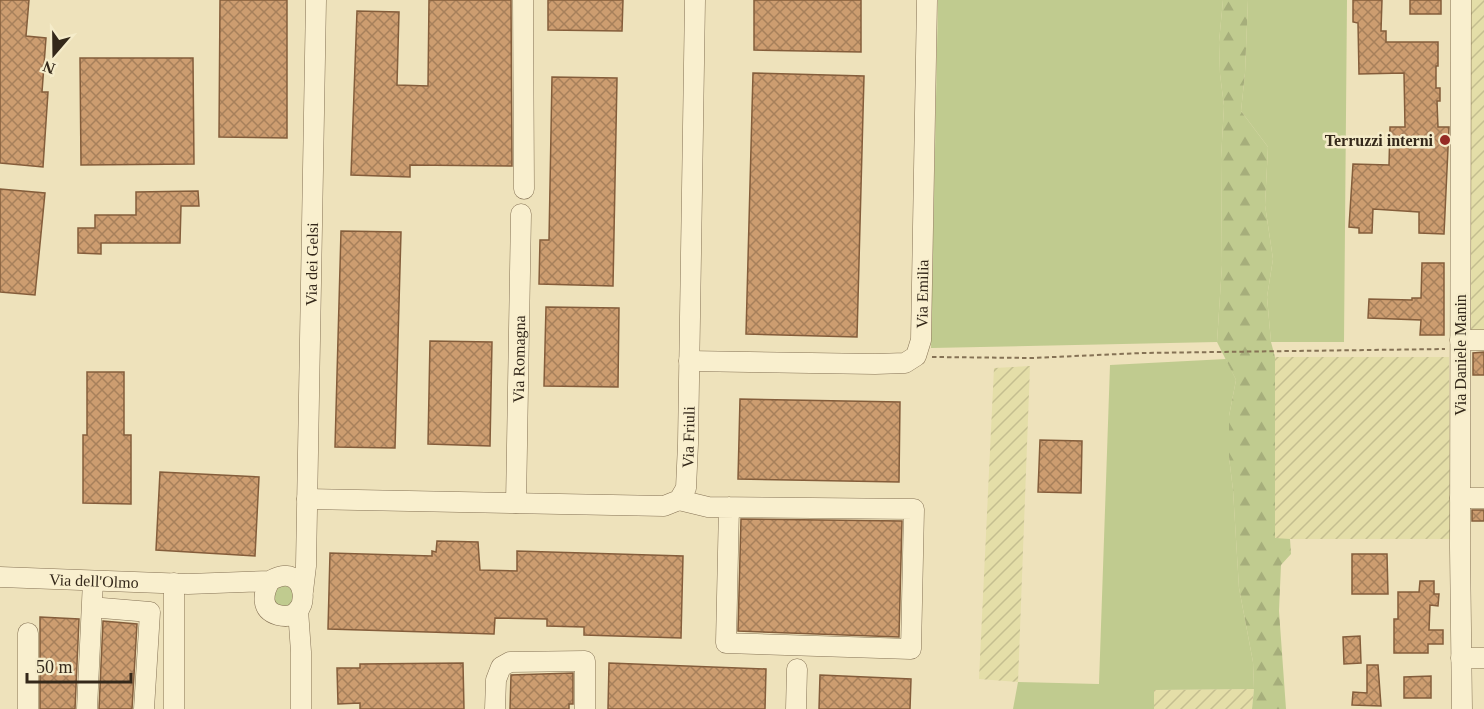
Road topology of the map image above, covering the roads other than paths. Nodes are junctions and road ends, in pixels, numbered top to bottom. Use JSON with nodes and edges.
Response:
{"nodes":[{"id":1,"x":316,"y":0,"type":"edge"},
{"id":2,"x":523,"y":0,"type":"edge"},
{"id":3,"x":696,"y":0,"type":"edge"},
{"id":4,"x":927,"y":0,"type":"edge"},
{"id":5,"x":1461,"y":0,"type":"edge"},
{"id":6,"x":524,"y":189,"type":"dead end"},
{"id":7,"x":521,"y":214,"type":"dead end"},
{"id":8,"x":1484,"y":340,"type":"edge"},
{"id":9,"x":1460,"y":344,"type":"junction"},
{"id":10,"x":689,"y":361,"type":"junction"},
{"id":11,"x":1460,"y":498,"type":"junction"},
{"id":12,"x":1484,"y":498,"type":"edge"},
{"id":13,"x":307,"y":499,"type":"junction"},
{"id":14,"x":679,"y":500,"type":"junction"},
{"id":15,"x":516,"y":503,"type":"junction"},
{"id":16,"x":729,"y":507,"type":"junction"},
{"id":17,"x":306,"y":529,"type":"junction"},
{"id":18,"x":0,"y":577,"type":"edge"},
{"id":19,"x":277,"y":578,"type":"junction"},
{"id":20,"x":93,"y":581,"type":"junction"},
{"id":21,"x":181,"y":584,"type":"junction"},
{"id":22,"x":303,"y":591,"type":"junction"},
{"id":23,"x":102,"y":608,"type":"dead end"},
{"id":24,"x":270,"y":609,"type":"junction"},
{"id":25,"x":298,"y":610,"type":"junction"},
{"id":26,"x":28,"y":633,"type":"dead end"},
{"id":27,"x":301,"y":652,"type":"junction"},
{"id":28,"x":1461,"y":658,"type":"junction"},
{"id":29,"x":1484,"y":658,"type":"edge"},
{"id":30,"x":797,"y":669,"type":"dead end"},
{"id":31,"x":28,"y":709,"type":"edge"},
{"id":32,"x":87,"y":709,"type":"edge"},
{"id":33,"x":144,"y":709,"type":"edge"},
{"id":34,"x":174,"y":709,"type":"edge"},
{"id":35,"x":302,"y":709,"type":"edge"},
{"id":36,"x":495,"y":709,"type":"edge"},
{"id":37,"x":585,"y":709,"type":"edge"},
{"id":38,"x":796,"y":709,"type":"edge"},
{"id":39,"x":1462,"y":709,"type":"edge"}],
"edges":[{"from":1,"to":13,"type":"street","name":"Via dei Gelsi"},
{"from":2,"to":6,"type":"street"},
{"from":3,"to":10,"type":"street","name":"Via Friuli"},
{"from":4,"to":10,"type":"street","name":"Via Emilia"},
{"from":5,"to":9,"type":"street","name":"Via Daniele Manin"},
{"from":7,"to":15,"type":"street","name":"Via Romagna"},
{"from":8,"to":9,"type":"street"},
{"from":9,"to":11,"type":"street","name":"Via Daniele Manin"},
{"from":10,"to":14,"type":"street","name":"Via Friuli"},
{"from":11,"to":12,"type":"street"},
{"from":11,"to":28,"type":"street","name":"Via Daniele Manin"},
{"from":13,"to":15,"type":"street"},
{"from":13,"to":17,"type":"street","name":"Via dei Gelsi"},
{"from":14,"to":15,"type":"street"},
{"from":14,"to":16,"type":"street"},
{"from":16,"to":16,"type":"street"},
{"from":17,"to":19,"type":"street"},
{"from":17,"to":22,"type":"street","name":"Via dei Gelsi"},
{"from":18,"to":20,"type":"street","name":"Via dell'Olmo"},
{"from":19,"to":21,"type":"street","name":"Via dell'Olmo"},
{"from":19,"to":22,"type":"street"},
{"from":19,"to":24,"type":"street"},
{"from":20,"to":21,"type":"street","name":"Via dell'Olmo"},
{"from":20,"to":32,"type":"street"},
{"from":21,"to":24,"type":"street","name":"Via dell'Olmo"},
{"from":21,"to":34,"type":"street"},
{"from":22,"to":25,"type":"street"},
{"from":23,"to":33,"type":"street"},
{"from":24,"to":25,"type":"street"},
{"from":24,"to":27,"type":"street"},
{"from":25,"to":27,"type":"street"},
{"from":26,"to":31,"type":"street"},
{"from":27,"to":35,"type":"street"},
{"from":28,"to":29,"type":"street"},
{"from":28,"to":39,"type":"street","name":"Via Daniele Manin"},
{"from":30,"to":38,"type":"street"},
{"from":36,"to":37,"type":"street"}]}
